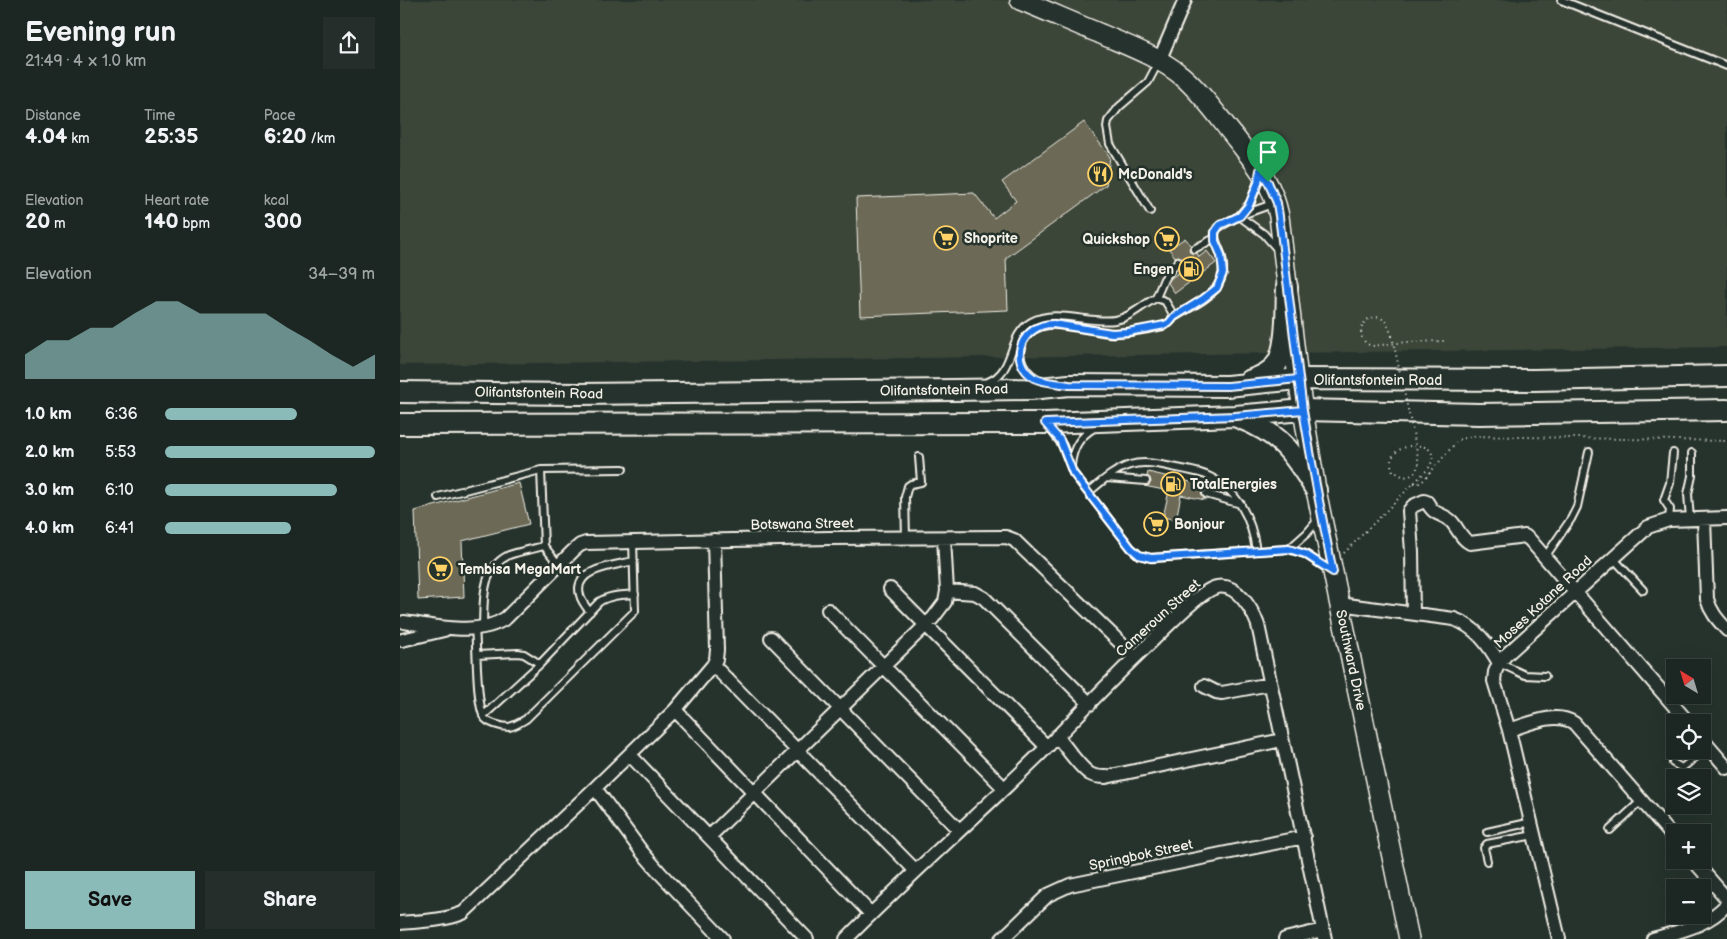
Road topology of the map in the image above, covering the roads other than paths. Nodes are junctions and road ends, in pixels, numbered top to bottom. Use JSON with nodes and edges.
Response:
{"nodes":[{"id":1,"x":1020,"y":0,"type":"edge"},
{"id":2,"x":1185,"y":0,"type":"edge"},
{"id":3,"x":1561,"y":0,"type":"edge"},
{"id":4,"x":1159,"y":62,"type":"junction"},
{"id":5,"x":1727,"y":66,"type":"edge"},
{"id":6,"x":1260,"y":170,"type":"junction"},
{"id":7,"x":1277,"y":203,"type":"junction"},
{"id":8,"x":1150,"y":211,"type":"dead end"},
{"id":9,"x":1240,"y":216,"type":"junction"},
{"id":10,"x":1214,"y":238,"type":"junction"},
{"id":11,"x":1194,"y":249,"type":"dead end"},
{"id":12,"x":1178,"y":261,"type":"dead end"},
{"id":13,"x":1285,"y":261,"type":"junction"},
{"id":14,"x":1287,"y":287,"type":"junction"},
{"id":15,"x":1156,"y":298,"type":"junction"},
{"id":16,"x":1174,"y":317,"type":"junction"},
{"id":17,"x":1727,"y":376,"type":"edge"},
{"id":18,"x":1298,"y":379,"type":"junction"},
{"id":19,"x":1069,"y":385,"type":"junction"},
{"id":20,"x":1228,"y":386,"type":"junction"},
{"id":21,"x":953,"y":390,"type":"junction"},
{"id":22,"x":400,"y":392,"type":"edge"},
{"id":23,"x":1303,"y":410,"type":"junction"},
{"id":24,"x":1727,"y":410,"type":"edge"},
{"id":25,"x":1235,"y":416,"type":"junction"},
{"id":26,"x":1108,"y":421,"type":"junction"},
{"id":27,"x":1045,"y":423,"type":"junction"},
{"id":28,"x":400,"y":424,"type":"edge"},
{"id":29,"x":1589,"y":452,"type":"dead end"},
{"id":30,"x":1673,"y":453,"type":"dead end"},
{"id":31,"x":1692,"y":453,"type":"dead end"},
{"id":32,"x":919,"y":457,"type":"dead end"},
{"id":33,"x":624,"y":469,"type":"dead end"},
{"id":34,"x":1071,"y":469,"type":"junction"},
{"id":35,"x":541,"y":470,"type":"junction"},
{"id":36,"x":1107,"y":478,"type":"junction"},
{"id":37,"x":1146,"y":482,"type":"dead end"},
{"id":38,"x":1316,"y":490,"type":"junction"},
{"id":39,"x":1088,"y":492,"type":"junction"},
{"id":40,"x":1206,"y":494,"type":"dead end"},
{"id":41,"x":438,"y":497,"type":"dead end"},
{"id":42,"x":1241,"y":504,"type":"junction"},
{"id":43,"x":1321,"y":514,"type":"junction"},
{"id":44,"x":1727,"y":518,"type":"edge"},
{"id":45,"x":1704,"y":519,"type":"junction"},
{"id":46,"x":1669,"y":520,"type":"junction"},
{"id":47,"x":1690,"y":520,"type":"junction"},
{"id":48,"x":906,"y":538,"type":"junction"},
{"id":49,"x":944,"y":538,"type":"junction"},
{"id":50,"x":714,"y":540,"type":"junction"},
{"id":51,"x":633,"y":541,"type":"junction"},
{"id":52,"x":544,"y":546,"type":"junction"},
{"id":53,"x":1289,"y":549,"type":"junction"},
{"id":54,"x":1256,"y":551,"type":"junction"},
{"id":55,"x":1544,"y":558,"type":"junction"},
{"id":56,"x":1613,"y":558,"type":"junction"},
{"id":57,"x":634,"y":562,"type":"junction"},
{"id":58,"x":559,"y":565,"type":"junction"},
{"id":59,"x":1332,"y":569,"type":"junction"},
{"id":60,"x":890,"y":589,"type":"dead end"},
{"id":61,"x":1644,"y":590,"type":"dead end"},
{"id":62,"x":947,"y":592,"type":"junction"},
{"id":63,"x":1574,"y":593,"type":"junction"},
{"id":64,"x":635,"y":594,"type":"junction"},
{"id":65,"x":1339,"y":604,"type":"junction"},
{"id":66,"x":828,"y":610,"type":"dead end"},
{"id":67,"x":590,"y":612,"type":"junction"},
{"id":68,"x":1413,"y":614,"type":"junction"},
{"id":69,"x":402,"y":619,"type":"edge"},
{"id":70,"x":926,"y":624,"type":"junction"},
{"id":71,"x":453,"y":628,"type":"junction"},
{"id":72,"x":479,"y":628,"type":"junction"},
{"id":73,"x":1727,"y":630,"type":"edge"},
{"id":74,"x":771,"y":638,"type":"dead end"},
{"id":75,"x":401,"y":641,"type":"edge"},
{"id":76,"x":477,"y":655,"type":"junction"},
{"id":77,"x":1135,"y":657,"type":"junction"},
{"id":78,"x":1499,"y":663,"type":"junction"},
{"id":79,"x":540,"y":664,"type":"junction"},
{"id":80,"x":713,"y":665,"type":"junction"},
{"id":81,"x":884,"y":666,"type":"junction"},
{"id":82,"x":1545,"y":676,"type":"dead end"},
{"id":83,"x":1270,"y":684,"type":"junction"},
{"id":84,"x":1204,"y":686,"type":"dead end"},
{"id":85,"x":1090,"y":704,"type":"junction"},
{"id":86,"x":675,"y":710,"type":"junction"},
{"id":87,"x":839,"y":710,"type":"junction"},
{"id":88,"x":1681,"y":714,"type":"edge"},
{"id":89,"x":483,"y":716,"type":"junction"},
{"id":90,"x":1509,"y":730,"type":"junction"},
{"id":91,"x":1057,"y":736,"type":"junction"},
{"id":92,"x":1282,"y":740,"type":"junction"},
{"id":93,"x":1047,"y":746,"type":"junction"},
{"id":94,"x":1711,"y":749,"type":"edge"},
{"id":95,"x":797,"y":751,"type":"junction"},
{"id":96,"x":630,"y":755,"type":"junction"},
{"id":97,"x":1691,"y":759,"type":"edge"},
{"id":98,"x":1672,"y":763,"type":"dead end"},
{"id":99,"x":1727,"y":768,"type":"edge"},
{"id":100,"x":595,"y":788,"type":"junction"},
{"id":101,"x":1004,"y":788,"type":"junction"},
{"id":102,"x":755,"y":793,"type":"junction"},
{"id":103,"x":1641,"y":801,"type":"junction"},
{"id":104,"x":1533,"y":828,"type":"junction"},
{"id":105,"x":959,"y":830,"type":"junction"},
{"id":106,"x":1610,"y":830,"type":"dead end"},
{"id":107,"x":1666,"y":830,"type":"edge"},
{"id":108,"x":1487,"y":832,"type":"dead end"},
{"id":109,"x":709,"y":837,"type":"junction"},
{"id":110,"x":1304,"y":837,"type":"junction"},
{"id":111,"x":1487,"y":861,"type":"dead end"},
{"id":112,"x":1701,"y":869,"type":"edge"},
{"id":113,"x":916,"y":871,"type":"junction"},
{"id":114,"x":1727,"y":899,"type":"edge"},
{"id":115,"x":1727,"y":904,"type":"edge"},
{"id":116,"x":871,"y":914,"type":"junction"},
{"id":117,"x":400,"y":923,"type":"edge"},
{"id":118,"x":1324,"y":935,"type":"edge"},
{"id":119,"x":724,"y":939,"type":"edge"},
{"id":120,"x":808,"y":939,"type":"edge"},
{"id":121,"x":846,"y":939,"type":"edge"},
{"id":122,"x":1002,"y":939,"type":"edge"},
{"id":123,"x":1284,"y":939,"type":"edge"},
{"id":124,"x":1409,"y":939,"type":"edge"},
{"id":125,"x":1559,"y":939,"type":"edge"},
{"id":126,"x":1653,"y":939,"type":"edge"}],
"edges":[{"from":1,"to":4,"type":"main road","name":"Southward Drive"},
{"from":2,"to":4,"type":"street"},
{"from":3,"to":5,"type":"lane"},
{"from":4,"to":6,"type":"main road","name":"Southward Drive"},
{"from":4,"to":8,"type":"lane"},
{"from":6,"to":7,"type":"main road","name":"Southward Drive"},
{"from":6,"to":9,"type":"lane"},
{"from":7,"to":9,"type":"lane"},
{"from":7,"to":13,"type":"main road","name":"Southward Drive"},
{"from":9,"to":10,"type":"lane"},
{"from":9,"to":13,"type":"lane"},
{"from":10,"to":11,"type":"lane"},
{"from":10,"to":16,"type":"lane"},
{"from":12,"to":15,"type":"lane"},
{"from":13,"to":14,"type":"main road","name":"Southward Drive"},
{"from":14,"to":18,"type":"main road","name":"Southward Drive"},
{"from":14,"to":20,"type":"main road"},
{"from":15,"to":16,"type":"lane"},
{"from":15,"to":21,"type":"lane"},
{"from":16,"to":19,"type":"lane"},
{"from":17,"to":18,"type":"main road","name":"Olifantsfontein Road"},
{"from":18,"to":20,"type":"main road","name":"Olifantsfontein Road"},
{"from":18,"to":23,"type":"main road","name":"Southward Drive"},
{"from":19,"to":20,"type":"main road","name":"Olifantsfontein Road"},
{"from":19,"to":21,"type":"main road","name":"Olifantsfontein Road"},
{"from":21,"to":22,"type":"main road","name":"Olifantsfontein Road"},
{"from":23,"to":24,"type":"main road","name":"Olifantsfontein Road"},
{"from":23,"to":25,"type":"main road","name":"Olifantsfontein Road"},
{"from":23,"to":38,"type":"main road","name":"Southward Drive"},
{"from":25,"to":26,"type":"main road","name":"Olifantsfontein Road"},
{"from":25,"to":38,"type":"main road"},
{"from":26,"to":27,"type":"main road","name":"Olifantsfontein Road"},
{"from":26,"to":34,"type":"lane"},
{"from":27,"to":28,"type":"main road","name":"Olifantsfontein Road"},
{"from":27,"to":34,"type":"lane"},
{"from":29,"to":55,"type":"lane"},
{"from":30,"to":46,"type":"lane"},
{"from":31,"to":47,"type":"lane"},
{"from":32,"to":48,"type":"lane"},
{"from":33,"to":35,"type":"lane"},
{"from":34,"to":39,"type":"lane"},
{"from":35,"to":41,"type":"lane"},
{"from":35,"to":52,"type":"lane"},
{"from":36,"to":37,"type":"lane"},
{"from":36,"to":39,"type":"lane"},
{"from":36,"to":42,"type":"lane"},
{"from":38,"to":43,"type":"main road","name":"Southward Drive"},
{"from":39,"to":54,"type":"lane"},
{"from":40,"to":42,"type":"lane"},
{"from":42,"to":54,"type":"lane"},
{"from":43,"to":53,"type":"lane"},
{"from":43,"to":59,"type":"main road","name":"Southward Drive"},
{"from":44,"to":45,"type":"street","name":"Moses Kotane Road"},
{"from":45,"to":47,"type":"street","name":"Moses Kotane Road"},
{"from":45,"to":73,"type":"street"},
{"from":46,"to":47,"type":"street","name":"Moses Kotane Road"},
{"from":46,"to":56,"type":"street","name":"Moses Kotane Road"},
{"from":48,"to":49,"type":"street","name":"Botswana Street"},
{"from":48,"to":50,"type":"street","name":"Botswana Street"},
{"from":49,"to":62,"type":"street"},
{"from":49,"to":77,"type":"street","name":"Botswana Street"},
{"from":50,"to":51,"type":"street","name":"Botswana Street"},
{"from":50,"to":80,"type":"street"},
{"from":51,"to":57,"type":"lane"},
{"from":51,"to":58,"type":"street","name":"Botswana Street"},
{"from":52,"to":58,"type":"lane"},
{"from":52,"to":72,"type":"lane"},
{"from":53,"to":54,"type":"lane"},
{"from":53,"to":59,"type":"lane"},
{"from":55,"to":63,"type":"street"},
{"from":55,"to":68,"type":"street"},
{"from":56,"to":61,"type":"lane"},
{"from":56,"to":63,"type":"street","name":"Moses Kotane Road"},
{"from":57,"to":64,"type":"lane"},
{"from":57,"to":67,"type":"lane"},
{"from":58,"to":72,"type":"street","name":"Botswana Street"},
{"from":59,"to":65,"type":"main road","name":"Southward Drive"},
{"from":60,"to":70,"type":"street"},
{"from":62,"to":70,"type":"street"},
{"from":62,"to":85,"type":"street"},
{"from":63,"to":78,"type":"street","name":"Moses Kotane Road"},
{"from":63,"to":88,"type":"street"},
{"from":64,"to":67,"type":"lane"},
{"from":64,"to":89,"type":"lane"},
{"from":65,"to":68,"type":"street"},
{"from":65,"to":124,"type":"main road","name":"Southward Drive"},
{"from":66,"to":81,"type":"street"},
{"from":67,"to":79,"type":"lane"},
{"from":68,"to":78,"type":"street"},
{"from":69,"to":71,"type":"street","name":"Botswana Street"},
{"from":69,"to":75,"type":"street"},
{"from":70,"to":81,"type":"street"},
{"from":70,"to":93,"type":"street"},
{"from":71,"to":72,"type":"street","name":"Botswana Street"},
{"from":71,"to":75,"type":"street","name":"Botswana Street"},
{"from":72,"to":76,"type":"lane"},
{"from":74,"to":87,"type":"street"},
{"from":76,"to":79,"type":"lane"},
{"from":76,"to":89,"type":"lane"},
{"from":77,"to":83,"type":"street","name":"Cameroun Street"},
{"from":77,"to":85,"type":"street","name":"Cameroun Street"},
{"from":78,"to":82,"type":"lane"},
{"from":78,"to":90,"type":"street","name":"Moses Kotane Road"},
{"from":79,"to":89,"type":"lane"},
{"from":80,"to":86,"type":"street"},
{"from":80,"to":95,"type":"street"},
{"from":81,"to":87,"type":"street"},
{"from":81,"to":101,"type":"street"},
{"from":83,"to":84,"type":"street"},
{"from":83,"to":92,"type":"street","name":"Cameroun Street"},
{"from":85,"to":91,"type":"street","name":"Cameroun Street"},
{"from":86,"to":96,"type":"street"},
{"from":86,"to":102,"type":"street"},
{"from":87,"to":95,"type":"street"},
{"from":87,"to":105,"type":"street"},
{"from":90,"to":103,"type":"street"},
{"from":90,"to":104,"type":"street","name":"Moses Kotane Road"},
{"from":91,"to":92,"type":"street"},
{"from":91,"to":93,"type":"street","name":"Cameroun Street"},
{"from":92,"to":110,"type":"street","name":"Cameroun Street"},
{"from":93,"to":101,"type":"street","name":"Cameroun Street"},
{"from":94,"to":99,"type":"street"},
{"from":95,"to":102,"type":"street"},
{"from":95,"to":113,"type":"street"},
{"from":96,"to":100,"type":"street"},
{"from":96,"to":109,"type":"street"},
{"from":97,"to":98,"type":"lane"},
{"from":100,"to":117,"type":"street"},
{"from":100,"to":119,"type":"street"},
{"from":101,"to":105,"type":"street","name":"Cameroun Street"},
{"from":102,"to":109,"type":"street"},
{"from":102,"to":116,"type":"street"},
{"from":103,"to":106,"type":"lane"},
{"from":103,"to":107,"type":"street"},
{"from":104,"to":108,"type":"lane"},
{"from":104,"to":111,"type":"lane"},
{"from":104,"to":125,"type":"street","name":"Moses Kotane Road"},
{"from":105,"to":113,"type":"street","name":"Cameroun Street"},
{"from":109,"to":120,"type":"street"},
{"from":110,"to":118,"type":"street","name":"Cameroun Street"},
{"from":110,"to":122,"type":"street","name":"Springbok Street"},
{"from":112,"to":114,"type":"street"},
{"from":113,"to":116,"type":"street","name":"Cameroun Street"},
{"from":115,"to":126,"type":"street"},
{"from":116,"to":121,"type":"street","name":"Cameroun Street"},
{"from":118,"to":123,"type":"street"}]}
